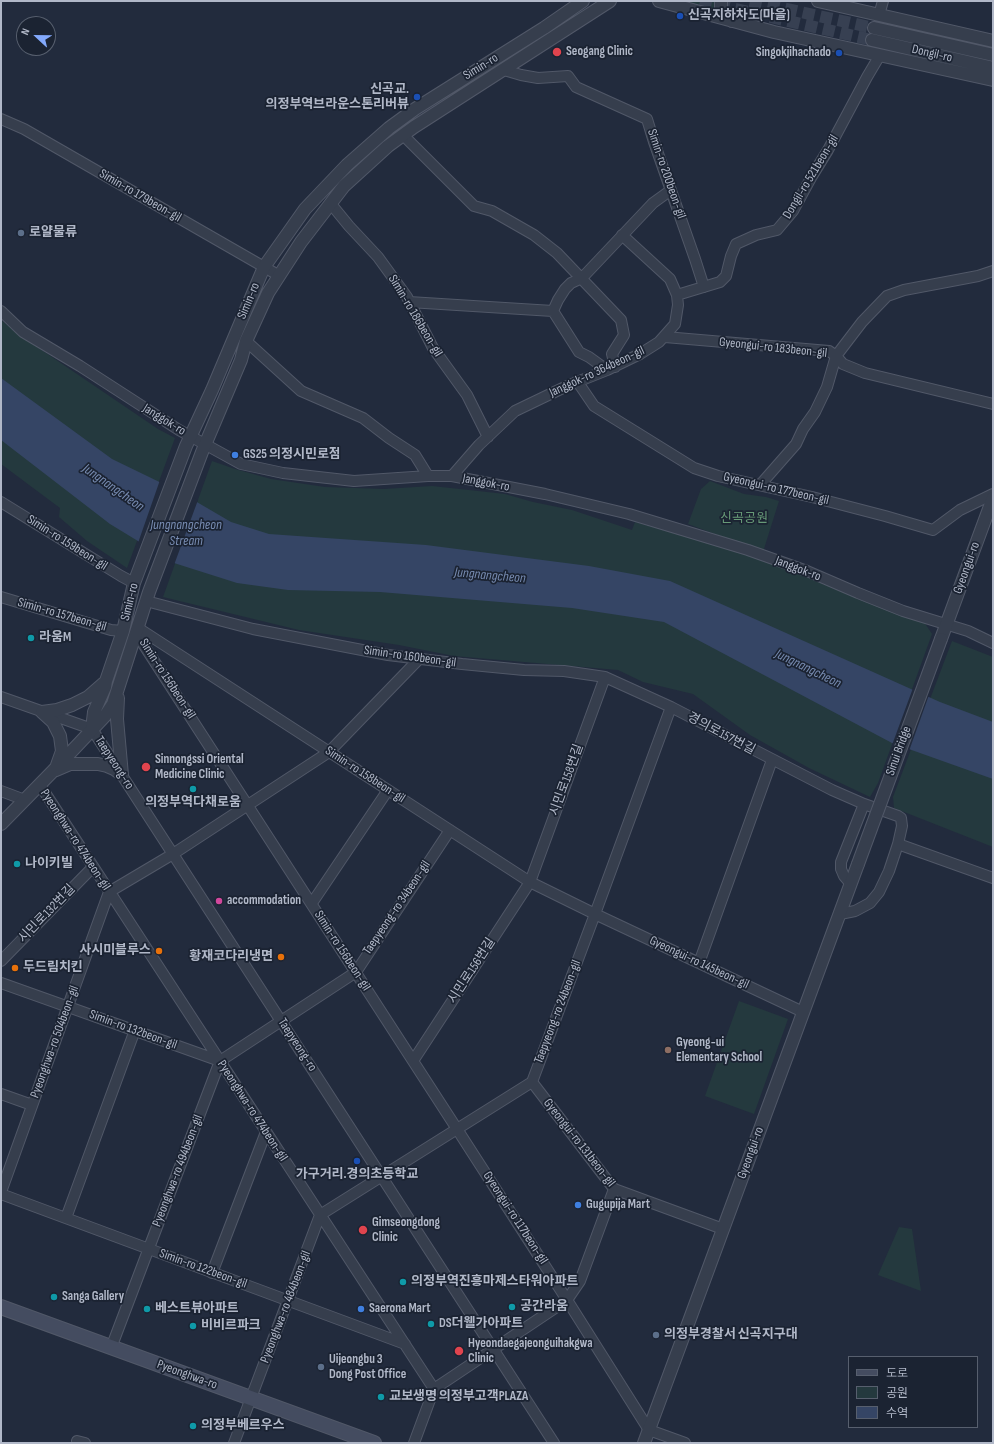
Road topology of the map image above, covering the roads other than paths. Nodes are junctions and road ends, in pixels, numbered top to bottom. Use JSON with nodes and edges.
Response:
{"nodes":[{"id":1,"x":569,"y":1,"type":"edge"},
{"id":2,"x":583,"y":1,"type":"edge"},
{"id":3,"x":610,"y":1,"type":"edge"},
{"id":4,"x":659,"y":1,"type":"edge"},
{"id":5,"x":721,"y":1,"type":"edge"},
{"id":6,"x":818,"y":1,"type":"edge"},
{"id":7,"x":883,"y":1,"type":"edge"},
{"id":8,"x":879,"y":15,"type":"junction"},
{"id":9,"x":734,"y":22,"type":"junction"},
{"id":10,"x":544,"y":28,"type":"junction"},
{"id":11,"x":993,"y":41,"type":"edge"},
{"id":12,"x":880,"y":55,"type":"junction"},
{"id":13,"x":993,"y":55,"type":"edge"},
{"id":14,"x":993,"y":68,"type":"edge"},
{"id":15,"x":504,"y":70,"type":"junction"},
{"id":16,"x":993,"y":80,"type":"edge"},
{"id":17,"x":1,"y":118,"type":"edge"},
{"id":18,"x":403,"y":135,"type":"junction"},
{"id":19,"x":671,"y":190,"type":"junction"},
{"id":20,"x":331,"y":204,"type":"junction"},
{"id":21,"x":622,"y":235,"type":"junction"},
{"id":22,"x":264,"y":267,"type":"junction"},
{"id":23,"x":993,"y":271,"type":"edge"},
{"id":24,"x":278,"y":275,"type":"junction"},
{"id":25,"x":582,"y":278,"type":"junction"},
{"id":26,"x":704,"y":287,"type":"junction"},
{"id":27,"x":677,"y":295,"type":"junction"},
{"id":28,"x":409,"y":302,"type":"junction"},
{"id":29,"x":1,"y":311,"type":"edge"},
{"id":30,"x":554,"y":311,"type":"junction"},
{"id":31,"x":665,"y":336,"type":"junction"},
{"id":32,"x":246,"y":341,"type":"junction"},
{"id":33,"x":836,"y":356,"type":"junction"},
{"id":34,"x":611,"y":368,"type":"junction"},
{"id":35,"x":578,"y":381,"type":"junction"},
{"id":36,"x":993,"y":404,"type":"edge"},
{"id":37,"x":488,"y":437,"type":"junction"},
{"id":38,"x":188,"y":441,"type":"junction"},
{"id":39,"x":204,"y":449,"type":"junction"},
{"id":40,"x":428,"y":476,"type":"junction"},
{"id":41,"x":452,"y":476,"type":"junction"},
{"id":42,"x":760,"y":485,"type":"junction"},
{"id":43,"x":993,"y":494,"type":"edge"},
{"id":44,"x":993,"y":498,"type":"edge"},
{"id":45,"x":1,"y":502,"type":"edge"},
{"id":46,"x":134,"y":582,"type":"junction"},
{"id":47,"x":1,"y":597,"type":"edge"},
{"id":48,"x":148,"y":597,"type":"junction"},
{"id":49,"x":946,"y":624,"type":"junction"},
{"id":50,"x":137,"y":630,"type":"junction"},
{"id":51,"x":123,"y":631,"type":"junction"},
{"id":52,"x":941,"y":639,"type":"joint"},
{"id":53,"x":993,"y":643,"type":"edge"},
{"id":54,"x":419,"y":659,"type":"junction"},
{"id":55,"x":605,"y":677,"type":"junction"},
{"id":56,"x":106,"y":681,"type":"junction"},
{"id":57,"x":119,"y":686,"type":"junction"},
{"id":58,"x":1,"y":697,"type":"edge"},
{"id":59,"x":671,"y":707,"type":"junction"},
{"id":60,"x":42,"y":712,"type":"junction"},
{"id":61,"x":92,"y":729,"type":"junction"},
{"id":62,"x":330,"y":752,"type":"junction"},
{"id":63,"x":772,"y":760,"type":"junction"},
{"id":64,"x":53,"y":771,"type":"junction"},
{"id":65,"x":122,"y":775,"type":"junction"},
{"id":66,"x":40,"y":785,"type":"junction"},
{"id":67,"x":388,"y":790,"type":"junction"},
{"id":68,"x":1,"y":791,"type":"edge"},
{"id":69,"x":25,"y":800,"type":"junction"},
{"id":70,"x":864,"y":804,"type":"junction"},
{"id":71,"x":248,"y":805,"type":"junction"},
{"id":72,"x":1,"y":824,"type":"edge"},
{"id":73,"x":450,"y":830,"type":"junction"},
{"id":74,"x":898,"y":844,"type":"junction"},
{"id":75,"x":173,"y":854,"type":"junction"},
{"id":76,"x":858,"y":864,"type":"joint"},
{"id":77,"x":93,"y":867,"type":"junction"},
{"id":78,"x":993,"y":878,"type":"edge"},
{"id":79,"x":530,"y":882,"type":"junction"},
{"id":80,"x":851,"y":884,"type":"junction"},
{"id":81,"x":109,"y":892,"type":"junction"},
{"id":82,"x":312,"y":904,"type":"junction"},
{"id":83,"x":595,"y":914,"type":"junction"},
{"id":84,"x":840,"y":914,"type":"junction"},
{"id":85,"x":1,"y":961,"type":"edge"},
{"id":86,"x":699,"y":963,"type":"junction"},
{"id":87,"x":356,"y":972,"type":"junction"},
{"id":88,"x":1,"y":983,"type":"edge"},
{"id":89,"x":68,"y":1006,"type":"junction"},
{"id":90,"x":803,"y":1012,"type":"junction"},
{"id":91,"x":281,"y":1020,"type":"junction"},
{"id":92,"x":135,"y":1030,"type":"junction"},
{"id":93,"x":220,"y":1061,"type":"junction"},
{"id":94,"x":413,"y":1061,"type":"junction"},
{"id":95,"x":532,"y":1082,"type":"junction"},
{"id":96,"x":1,"y":1094,"type":"edge"},
{"id":97,"x":32,"y":1105,"type":"junction"},
{"id":98,"x":457,"y":1129,"type":"junction"},
{"id":99,"x":266,"y":1132,"type":"junction"},
{"id":100,"x":381,"y":1176,"type":"junction"},
{"id":101,"x":614,"y":1189,"type":"junction"},
{"id":102,"x":1,"y":1193,"type":"edge"},
{"id":103,"x":320,"y":1215,"type":"junction"},
{"id":104,"x":66,"y":1218,"type":"junction"},
{"id":105,"x":723,"y":1229,"type":"junction"},
{"id":106,"x":148,"y":1249,"type":"junction"},
{"id":107,"x":212,"y":1272,"type":"junction"},
{"id":108,"x":567,"y":1300,"type":"junction"},
{"id":109,"x":288,"y":1301,"type":"junction"},
{"id":110,"x":1,"y":1307,"type":"edge"},
{"id":111,"x":405,"y":1344,"type":"junction"},
{"id":112,"x":111,"y":1348,"type":"junction"},
{"id":113,"x":493,"y":1350,"type":"junction"},
{"id":114,"x":434,"y":1389,"type":"junction"},
{"id":115,"x":251,"y":1399,"type":"junction"},
{"id":116,"x":648,"y":1430,"type":"junction"},
{"id":117,"x":234,"y":1443,"type":"edge"},
{"id":118,"x":374,"y":1443,"type":"edge"},
{"id":119,"x":414,"y":1443,"type":"edge"},
{"id":120,"x":554,"y":1443,"type":"edge"},
{"id":121,"x":644,"y":1443,"type":"edge"},
{"id":122,"x":685,"y":1443,"type":"edge"}],
"edges":[{"from":1,"to":10,"type":"street"},
{"from":2,"to":10,"type":"street","name":"Simin-ro"},
{"from":3,"to":15,"type":"street","name":"Simin-ro"},
{"from":4,"to":9,"type":"street"},
{"from":5,"to":9,"type":"street"},
{"from":6,"to":8,"type":"street"},
{"from":7,"to":8,"type":"street"},
{"from":8,"to":11,"type":"street"},
{"from":9,"to":12,"type":"street"},
{"from":10,"to":22,"type":"street","name":"Simin-ro"},
{"from":12,"to":16,"type":"street"},
{"from":12,"to":26,"type":"street","name":"Dongil-ro 521beon-gil"},
{"from":13,"to":14,"type":"street","name":"Dongil-ro"},
{"from":15,"to":18,"type":"street","name":"Simin-ro"},
{"from":15,"to":19,"type":"street","name":"Simin-ro 200beon-gil"},
{"from":17,"to":22,"type":"street","name":"Simin-ro 179beon-gil"},
{"from":18,"to":20,"type":"street","name":"Simin-ro"},
{"from":18,"to":25,"type":"street"},
{"from":19,"to":21,"type":"street"},
{"from":19,"to":26,"type":"street","name":"Simin-ro 200beon-gil"},
{"from":20,"to":24,"type":"street","name":"Simin-ro"},
{"from":20,"to":28,"type":"street","name":"Simin-ro 186beon-gil"},
{"from":21,"to":25,"type":"street"},
{"from":21,"to":27,"type":"street","name":"Janggok-ro 364beon-gil"},
{"from":22,"to":24,"type":"street","name":"Simin-ro 179beon-gil"},
{"from":22,"to":38,"type":"street","name":"Simin-ro"},
{"from":23,"to":33,"type":"street"},
{"from":24,"to":32,"type":"street","name":"Simin-ro"},
{"from":25,"to":30,"type":"street"},
{"from":25,"to":34,"type":"street"},
{"from":26,"to":27,"type":"street"},
{"from":27,"to":31,"type":"street","name":"Janggok-ro 364beon-gil"},
{"from":28,"to":30,"type":"street"},
{"from":28,"to":37,"type":"street","name":"Simin-ro 186beon-gil"},
{"from":29,"to":38,"type":"street","name":"Janggok-ro"},
{"from":30,"to":34,"type":"street"},
{"from":31,"to":33,"type":"street","name":"Gyeongui-ro 183beon-gil"},
{"from":31,"to":34,"type":"street","name":"Janggok-ro 364beon-gil"},
{"from":32,"to":39,"type":"street","name":"Simin-ro"},
{"from":32,"to":40,"type":"street"},
{"from":33,"to":36,"type":"street","name":"Gyeongui-ro 183beon-gil"},
{"from":33,"to":42,"type":"street"},
{"from":34,"to":35,"type":"street","name":"Janggok-ro 364beon-gil"},
{"from":35,"to":37,"type":"street","name":"Janggok-ro 364beon-gil"},
{"from":35,"to":42,"type":"street","name":"Gyeongui-ro 177beon-gil"},
{"from":37,"to":41,"type":"street","name":"Janggok-ro 364beon-gil"},
{"from":38,"to":39,"type":"street","name":"Janggok-ro"},
{"from":38,"to":46,"type":"street","name":"Simin-ro"},
{"from":39,"to":40,"type":"street","name":"Janggok-ro"},
{"from":39,"to":48,"type":"street","name":"Simin-ro"},
{"from":40,"to":41,"type":"street","name":"Janggok-ro"},
{"from":41,"to":49,"type":"street","name":"Janggok-ro"},
{"from":42,"to":43,"type":"street","name":"Gyeongui-ro 177beon-gil"},
{"from":44,"to":49,"type":"street","name":"Gyeongui-ro"},
{"from":45,"to":46,"type":"street","name":"Simin-ro 159beon-gil"},
{"from":46,"to":51,"type":"street","name":"Simin-ro"},
{"from":47,"to":51,"type":"street","name":"Simin-ro 157beon-gil"},
{"from":48,"to":50,"type":"street","name":"Simin-ro"},
{"from":48,"to":54,"type":"street","name":"Simin-ro 160beon-gil"},
{"from":49,"to":52,"type":"street","name":"Gyeongui-ro"},
{"from":49,"to":53,"type":"street","name":"Janggok-ro"},
{"from":50,"to":57,"type":"street","name":"Simin-ro"},
{"from":50,"to":62,"type":"street","name":"Simin-ro 158beon-gil"},
{"from":50,"to":71,"type":"street","name":"Simin-ro 156beon-gil"},
{"from":51,"to":56,"type":"street","name":"Simin-ro"},
{"from":52,"to":76,"type":"street","name":"Sinui Bridge","bridge":true},
{"from":54,"to":55,"type":"street","name":"Simin-ro 160beon-gil"},
{"from":54,"to":62,"type":"street"},
{"from":55,"to":59,"type":"street","name":"Simin-ro 160beon-gil"},
{"from":55,"to":79,"type":"street","name":"시민로158번길"},
{"from":56,"to":60,"type":"street"},
{"from":56,"to":61,"type":"street","name":"Simin-ro"},
{"from":57,"to":61,"type":"street","name":"Simin-ro"},
{"from":57,"to":65,"type":"street"},
{"from":58,"to":60,"type":"street","name":"Taepyeong-ro"},
{"from":59,"to":63,"type":"street","name":"경의로157번길"},
{"from":59,"to":83,"type":"street","name":"Taepyeong-ro 24beon-gil"},
{"from":60,"to":61,"type":"street","name":"Taepyeong-ro"},
{"from":60,"to":64,"type":"street"},
{"from":61,"to":64,"type":"street","name":"Simin-ro"},
{"from":61,"to":65,"type":"street","name":"Taepyeong-ro"},
{"from":62,"to":67,"type":"street","name":"Simin-ro 158beon-gil"},
{"from":62,"to":71,"type":"street"},
{"from":63,"to":70,"type":"street","name":"경의로157번길"},
{"from":63,"to":86,"type":"street"},
{"from":64,"to":65,"type":"street"},
{"from":64,"to":66,"type":"street","name":"Simin-ro"},
{"from":65,"to":75,"type":"street","name":"Taepyeong-ro"},
{"from":66,"to":69,"type":"street","name":"Simin-ro"},
{"from":66,"to":77,"type":"street","name":"Pyeonghwa-ro 474beon-gil"},
{"from":67,"to":73,"type":"street","name":"Simin-ro 158beon-gil"},
{"from":67,"to":82,"type":"street"},
{"from":68,"to":69,"type":"street"},
{"from":69,"to":72,"type":"street","name":"Simin-ro"},
{"from":70,"to":74,"type":"street","name":"경의로157번길"},
{"from":70,"to":80,"type":"street"},
{"from":71,"to":75,"type":"street"},
{"from":71,"to":82,"type":"street","name":"Simin-ro 156beon-gil"},
{"from":73,"to":79,"type":"street","name":"Simin-ro 158beon-gil"},
{"from":73,"to":87,"type":"street","name":"Taepyeong-ro 34beon-gil"},
{"from":74,"to":78,"type":"street"},
{"from":74,"to":84,"type":"street"},
{"from":75,"to":81,"type":"street"},
{"from":75,"to":91,"type":"street","name":"Taepyeong-ro"},
{"from":76,"to":80,"type":"street","name":"Gyeongui-ro"},
{"from":77,"to":81,"type":"street","name":"Pyeonghwa-ro 474beon-gil"},
{"from":77,"to":85,"type":"street","name":"시민로132번길"},
{"from":79,"to":83,"type":"street","name":"Simin-ro 158beon-gil"},
{"from":79,"to":94,"type":"street","name":"시민로156번길"},
{"from":80,"to":84,"type":"street","name":"Gyeongui-ro"},
{"from":81,"to":89,"type":"street","name":"Pyeonghwa-ro 504beon-gil"},
{"from":81,"to":93,"type":"street","name":"Pyeonghwa-ro 474beon-gil"},
{"from":82,"to":87,"type":"street","name":"Simin-ro 156beon-gil"},
{"from":83,"to":86,"type":"street","name":"Gyeongui-ro 145beon-gil"},
{"from":83,"to":95,"type":"street","name":"Taepyeong-ro 24beon-gil"},
{"from":84,"to":90,"type":"street","name":"Gyeongui-ro"},
{"from":86,"to":90,"type":"street","name":"Gyeongui-ro 145beon-gil"},
{"from":87,"to":91,"type":"street","name":"Taepyeong-ro 34beon-gil"},
{"from":87,"to":94,"type":"street","name":"Simin-ro 156beon-gil"},
{"from":88,"to":89,"type":"street","name":"Simin-ro 132beon-gil"},
{"from":89,"to":92,"type":"street","name":"Simin-ro 132beon-gil"},
{"from":89,"to":97,"type":"street","name":"Pyeonghwa-ro 504beon-gil"},
{"from":90,"to":105,"type":"street","name":"Gyeongui-ro"},
{"from":91,"to":93,"type":"street","name":"Taepyeong-ro 34beon-gil"},
{"from":91,"to":100,"type":"street","name":"Taepyeong-ro"},
{"from":92,"to":93,"type":"street","name":"Simin-ro 132beon-gil"},
{"from":92,"to":104,"type":"street"},
{"from":93,"to":99,"type":"street","name":"Pyeonghwa-ro 474beon-gil"},
{"from":93,"to":106,"type":"street","name":"Pyeonghwa-ro 494beon-gil"},
{"from":94,"to":98,"type":"street","name":"Simin-ro 156beon-gil"},
{"from":95,"to":98,"type":"street"},
{"from":95,"to":101,"type":"street","name":"Gyeongui-ro 131beon-gil"},
{"from":96,"to":97,"type":"street"},
{"from":97,"to":102,"type":"street","name":"Pyeonghwa-ro 504beon-gil"},
{"from":98,"to":100,"type":"street"},
{"from":98,"to":108,"type":"street","name":"Gyeongui-ro 117beon-gil"},
{"from":99,"to":103,"type":"street","name":"Pyeonghwa-ro 474beon-gil"},
{"from":99,"to":107,"type":"street"},
{"from":100,"to":103,"type":"street"},
{"from":100,"to":113,"type":"street","name":"Taepyeong-ro"},
{"from":101,"to":105,"type":"street","name":"Gyeongui-ro 131beon-gil"},
{"from":101,"to":108,"type":"street"},
{"from":102,"to":104,"type":"street","name":"Simin-ro 122beon-gil"},
{"from":103,"to":109,"type":"street","name":"Pyeonghwa-ro 484beon-gil"},
{"from":103,"to":111,"type":"street","name":"Pyeonghwa-ro 474beon-gil"},
{"from":104,"to":106,"type":"street","name":"Simin-ro 122beon-gil"},
{"from":105,"to":116,"type":"street","name":"Gyeongui-ro"},
{"from":106,"to":107,"type":"street","name":"Simin-ro 122beon-gil"},
{"from":106,"to":112,"type":"street","name":"Pyeonghwa-ro 494beon-gil"},
{"from":107,"to":109,"type":"street","name":"Simin-ro 122beon-gil"},
{"from":108,"to":113,"type":"street"},
{"from":108,"to":116,"type":"street","name":"Gyeongui-ro 117beon-gil"},
{"from":109,"to":111,"type":"street","name":"Simin-ro 122beon-gil"},
{"from":109,"to":115,"type":"street","name":"Pyeonghwa-ro 484beon-gil"},
{"from":110,"to":112,"type":"main road","name":"Pyeonghwa-ro"},
{"from":111,"to":114,"type":"street","name":"Pyeonghwa-ro 474beon-gil"},
{"from":112,"to":115,"type":"main road","name":"Pyeonghwa-ro"},
{"from":113,"to":114,"type":"street"},
{"from":113,"to":120,"type":"street","name":"Taepyeong-ro"},
{"from":114,"to":119,"type":"street"},
{"from":115,"to":117,"type":"street","name":"Pyeonghwa-ro 484beon-gil"},
{"from":115,"to":118,"type":"main road","name":"Pyeonghwa-ro"},
{"from":116,"to":121,"type":"street","name":"Gyeongui-ro"},
{"from":116,"to":122,"type":"street"}]}
